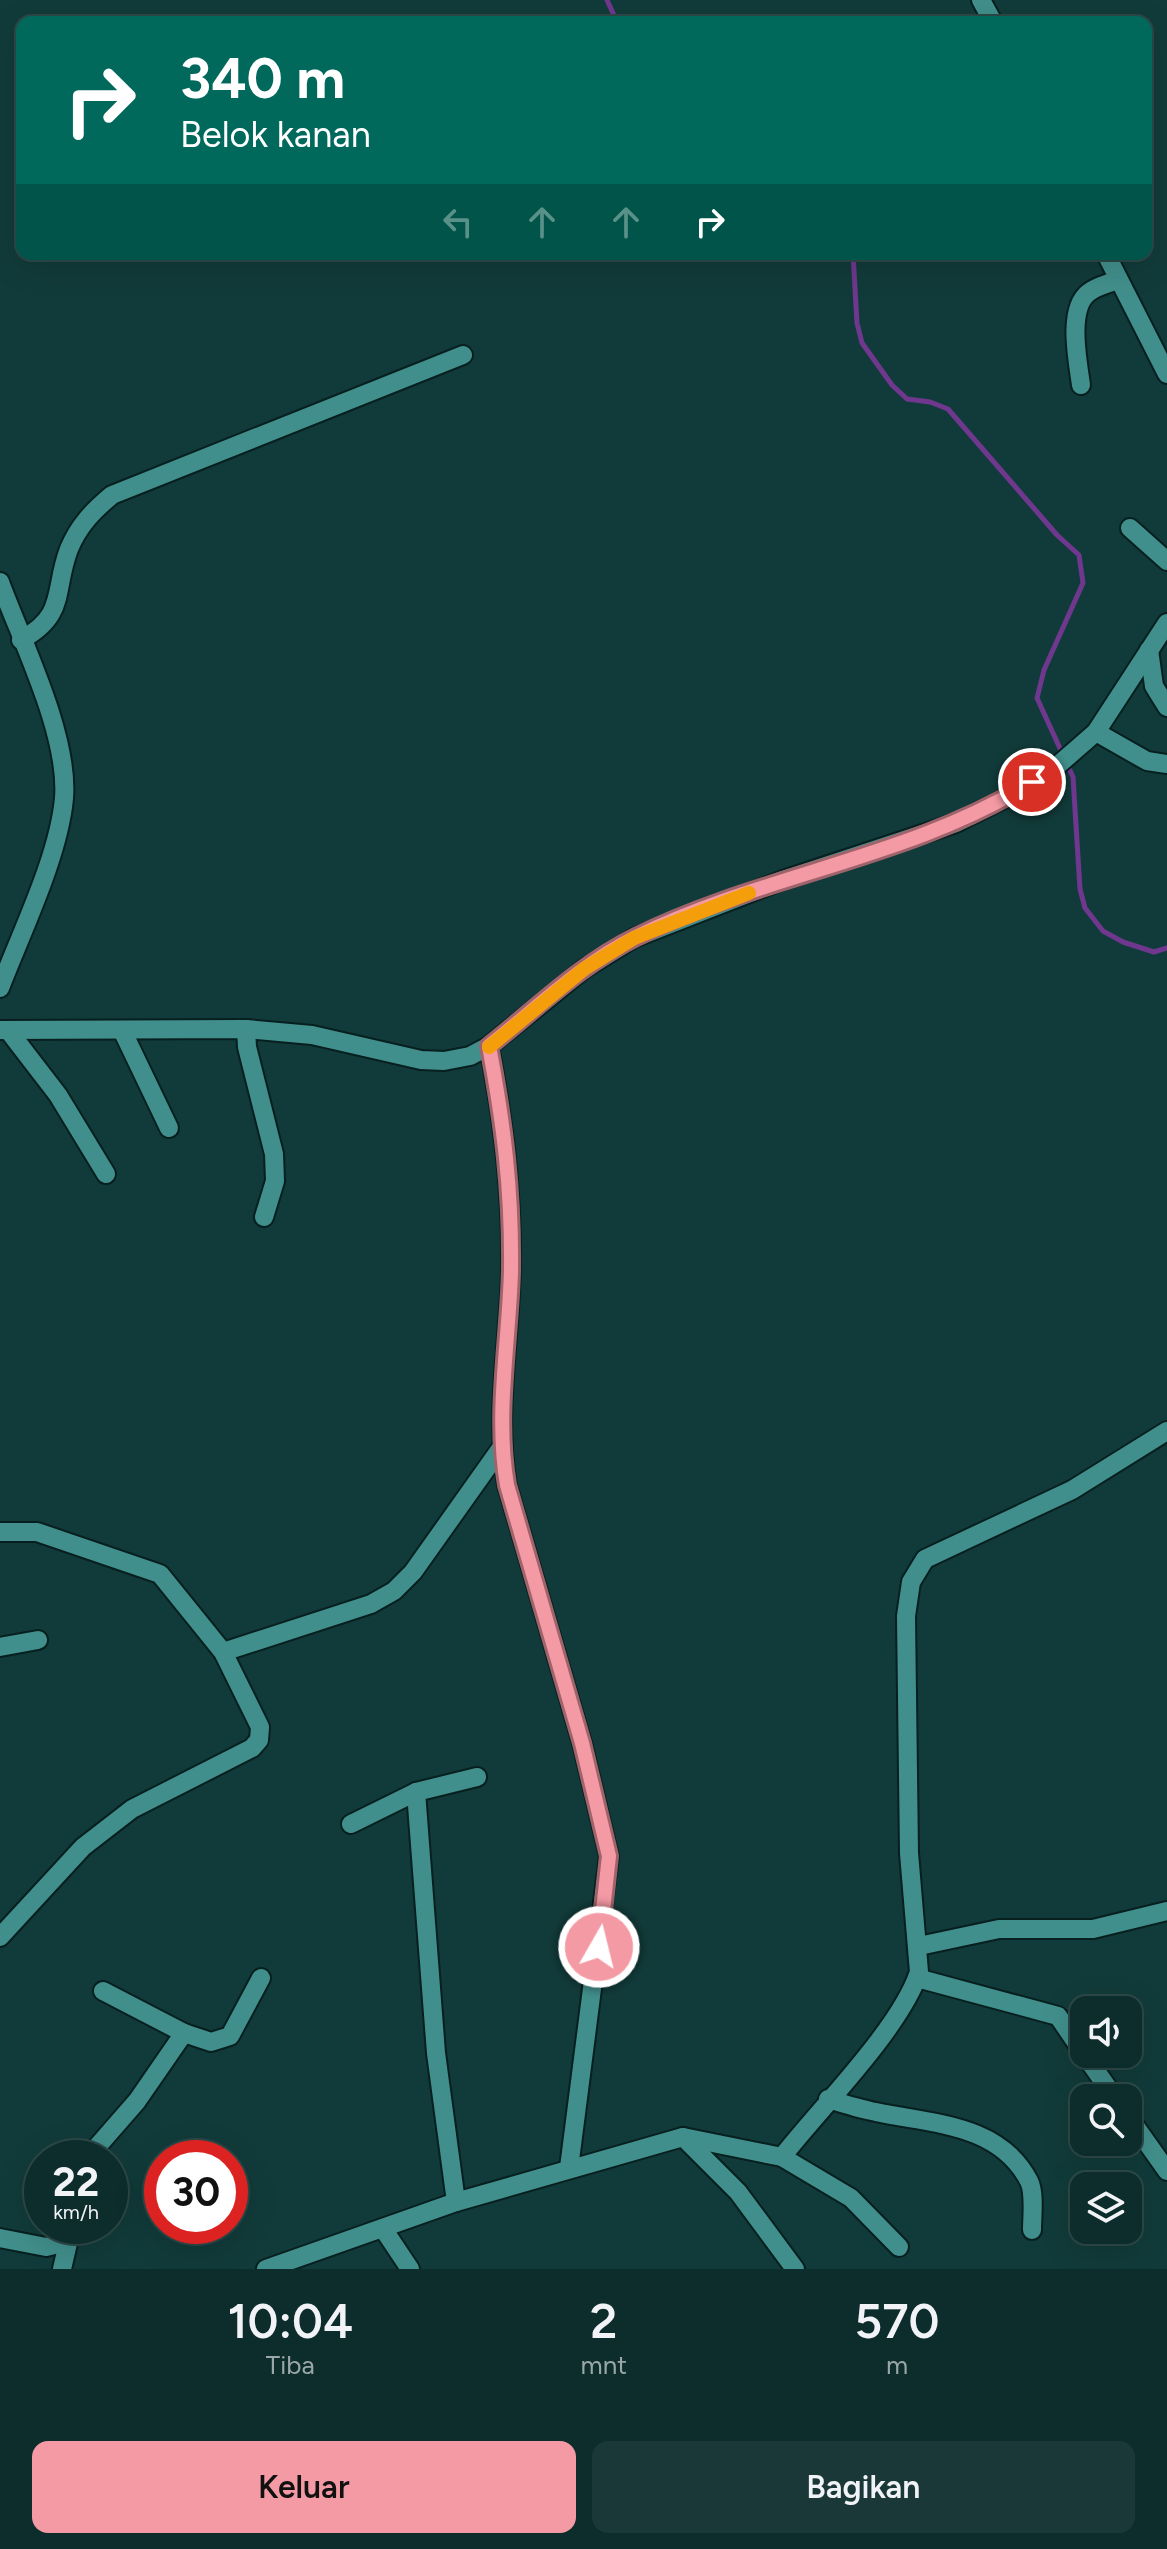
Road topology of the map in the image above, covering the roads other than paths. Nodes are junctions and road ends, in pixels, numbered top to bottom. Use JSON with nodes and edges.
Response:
{"nodes":[{"id":1,"x":1109,"y":260,"type":"edge"},
{"id":2,"x":1117,"y":280,"type":"junction"},
{"id":3,"x":463,"y":355,"type":"dead end"},
{"id":4,"x":1167,"y":374,"type":"edge"},
{"id":5,"x":1081,"y":385,"type":"dead end"},
{"id":6,"x":1130,"y":528,"type":"dead end"},
{"id":7,"x":1167,"y":561,"type":"edge"},
{"id":8,"x":0,"y":582,"type":"edge"},
{"id":9,"x":1167,"y":623,"type":"edge"},
{"id":10,"x":21,"y":640,"type":"junction"},
{"id":11,"x":1149,"y":650,"type":"junction"},
{"id":12,"x":1167,"y":707,"type":"edge"},
{"id":13,"x":1096,"y":732,"type":"junction"},
{"id":14,"x":1167,"y":764,"type":"edge"},
{"id":15,"x":0,"y":988,"type":"edge"},
{"id":16,"x":246,"y":1029,"type":"junction"},
{"id":17,"x":4,"y":1030,"type":"edge"},
{"id":18,"x":122,"y":1030,"type":"junction"},
{"id":19,"x":489,"y":1046,"type":"junction"},
{"id":20,"x":169,"y":1128,"type":"dead end"},
{"id":21,"x":106,"y":1174,"type":"dead end"},
{"id":22,"x":264,"y":1217,"type":"dead end"},
{"id":23,"x":1167,"y":1431,"type":"edge"},
{"id":24,"x":501,"y":1448,"type":"junction"},
{"id":25,"x":0,"y":1532,"type":"edge"},
{"id":26,"x":38,"y":1640,"type":"dead end"},
{"id":27,"x":0,"y":1647,"type":"edge"},
{"id":28,"x":223,"y":1652,"type":"junction"},
{"id":29,"x":477,"y":1777,"type":"dead end"},
{"id":30,"x":416,"y":1792,"type":"junction"},
{"id":31,"x":351,"y":1824,"type":"dead end"},
{"id":32,"x":1167,"y":1911,"type":"edge"},
{"id":33,"x":0,"y":1937,"type":"edge"},
{"id":34,"x":919,"y":1946,"type":"junction"},
{"id":35,"x":261,"y":1978,"type":"dead end"},
{"id":36,"x":917,"y":1978,"type":"junction"},
{"id":37,"x":103,"y":1991,"type":"dead end"},
{"id":38,"x":184,"y":2033,"type":"junction"},
{"id":39,"x":1070,"y":2034,"type":"edge"},
{"id":40,"x":828,"y":2099,"type":"junction"},
{"id":41,"x":1142,"y":2136,"type":"edge"},
{"id":42,"x":683,"y":2137,"type":"junction"},
{"id":43,"x":103,"y":2140,"type":"edge"},
{"id":44,"x":782,"y":2157,"type":"junction"},
{"id":45,"x":569,"y":2168,"type":"junction"},
{"id":46,"x":1167,"y":2171,"type":"edge"},
{"id":47,"x":456,"y":2202,"type":"junction"},
{"id":48,"x":384,"y":2230,"type":"junction"},
{"id":49,"x":1032,"y":2230,"type":"dead end"},
{"id":50,"x":0,"y":2238,"type":"edge"},
{"id":51,"x":24,"y":2243,"type":"edge"},
{"id":52,"x":31,"y":2244,"type":"edge"},
{"id":53,"x":51,"y":2244,"type":"edge"},
{"id":54,"x":67,"y":2244,"type":"edge"},
{"id":55,"x":899,"y":2247,"type":"dead end"},
{"id":56,"x":62,"y":2269,"type":"edge"},
{"id":57,"x":266,"y":2269,"type":"edge"},
{"id":58,"x":410,"y":2269,"type":"edge"},
{"id":59,"x":795,"y":2269,"type":"edge"}],
"edges":[{"from":1,"to":2,"type":"street"},
{"from":2,"to":4,"type":"street"},
{"from":2,"to":5,"type":"street"},
{"from":3,"to":10,"type":"street"},
{"from":6,"to":7,"type":"street"},
{"from":8,"to":10,"type":"street"},
{"from":9,"to":11,"type":"street"},
{"from":10,"to":15,"type":"street"},
{"from":11,"to":12,"type":"street"},
{"from":11,"to":13,"type":"street"},
{"from":13,"to":14,"type":"street"},
{"from":13,"to":19,"type":"street"},
{"from":16,"to":18,"type":"street"},
{"from":16,"to":19,"type":"street"},
{"from":16,"to":22,"type":"street"},
{"from":17,"to":18,"type":"street"},
{"from":17,"to":21,"type":"street"},
{"from":18,"to":20,"type":"street"},
{"from":19,"to":24,"type":"street"},
{"from":23,"to":34,"type":"street"},
{"from":24,"to":28,"type":"street"},
{"from":24,"to":45,"type":"street"},
{"from":25,"to":28,"type":"street"},
{"from":26,"to":27,"type":"street"},
{"from":28,"to":33,"type":"street"},
{"from":29,"to":30,"type":"street"},
{"from":30,"to":31,"type":"street"},
{"from":30,"to":47,"type":"street"},
{"from":32,"to":34,"type":"street"},
{"from":34,"to":36,"type":"street"},
{"from":35,"to":38,"type":"street"},
{"from":36,"to":39,"type":"street"},
{"from":36,"to":40,"type":"street"},
{"from":37,"to":38,"type":"street"},
{"from":38,"to":43,"type":"street"},
{"from":40,"to":44,"type":"street"},
{"from":40,"to":49,"type":"street"},
{"from":41,"to":46,"type":"street"},
{"from":42,"to":44,"type":"street"},
{"from":42,"to":45,"type":"street"},
{"from":42,"to":59,"type":"street"},
{"from":44,"to":55,"type":"street"},
{"from":45,"to":47,"type":"street"},
{"from":47,"to":48,"type":"street"},
{"from":48,"to":57,"type":"street"},
{"from":48,"to":58,"type":"street"},
{"from":50,"to":51,"type":"street"},
{"from":52,"to":53,"type":"street"},
{"from":54,"to":56,"type":"street"}]}
